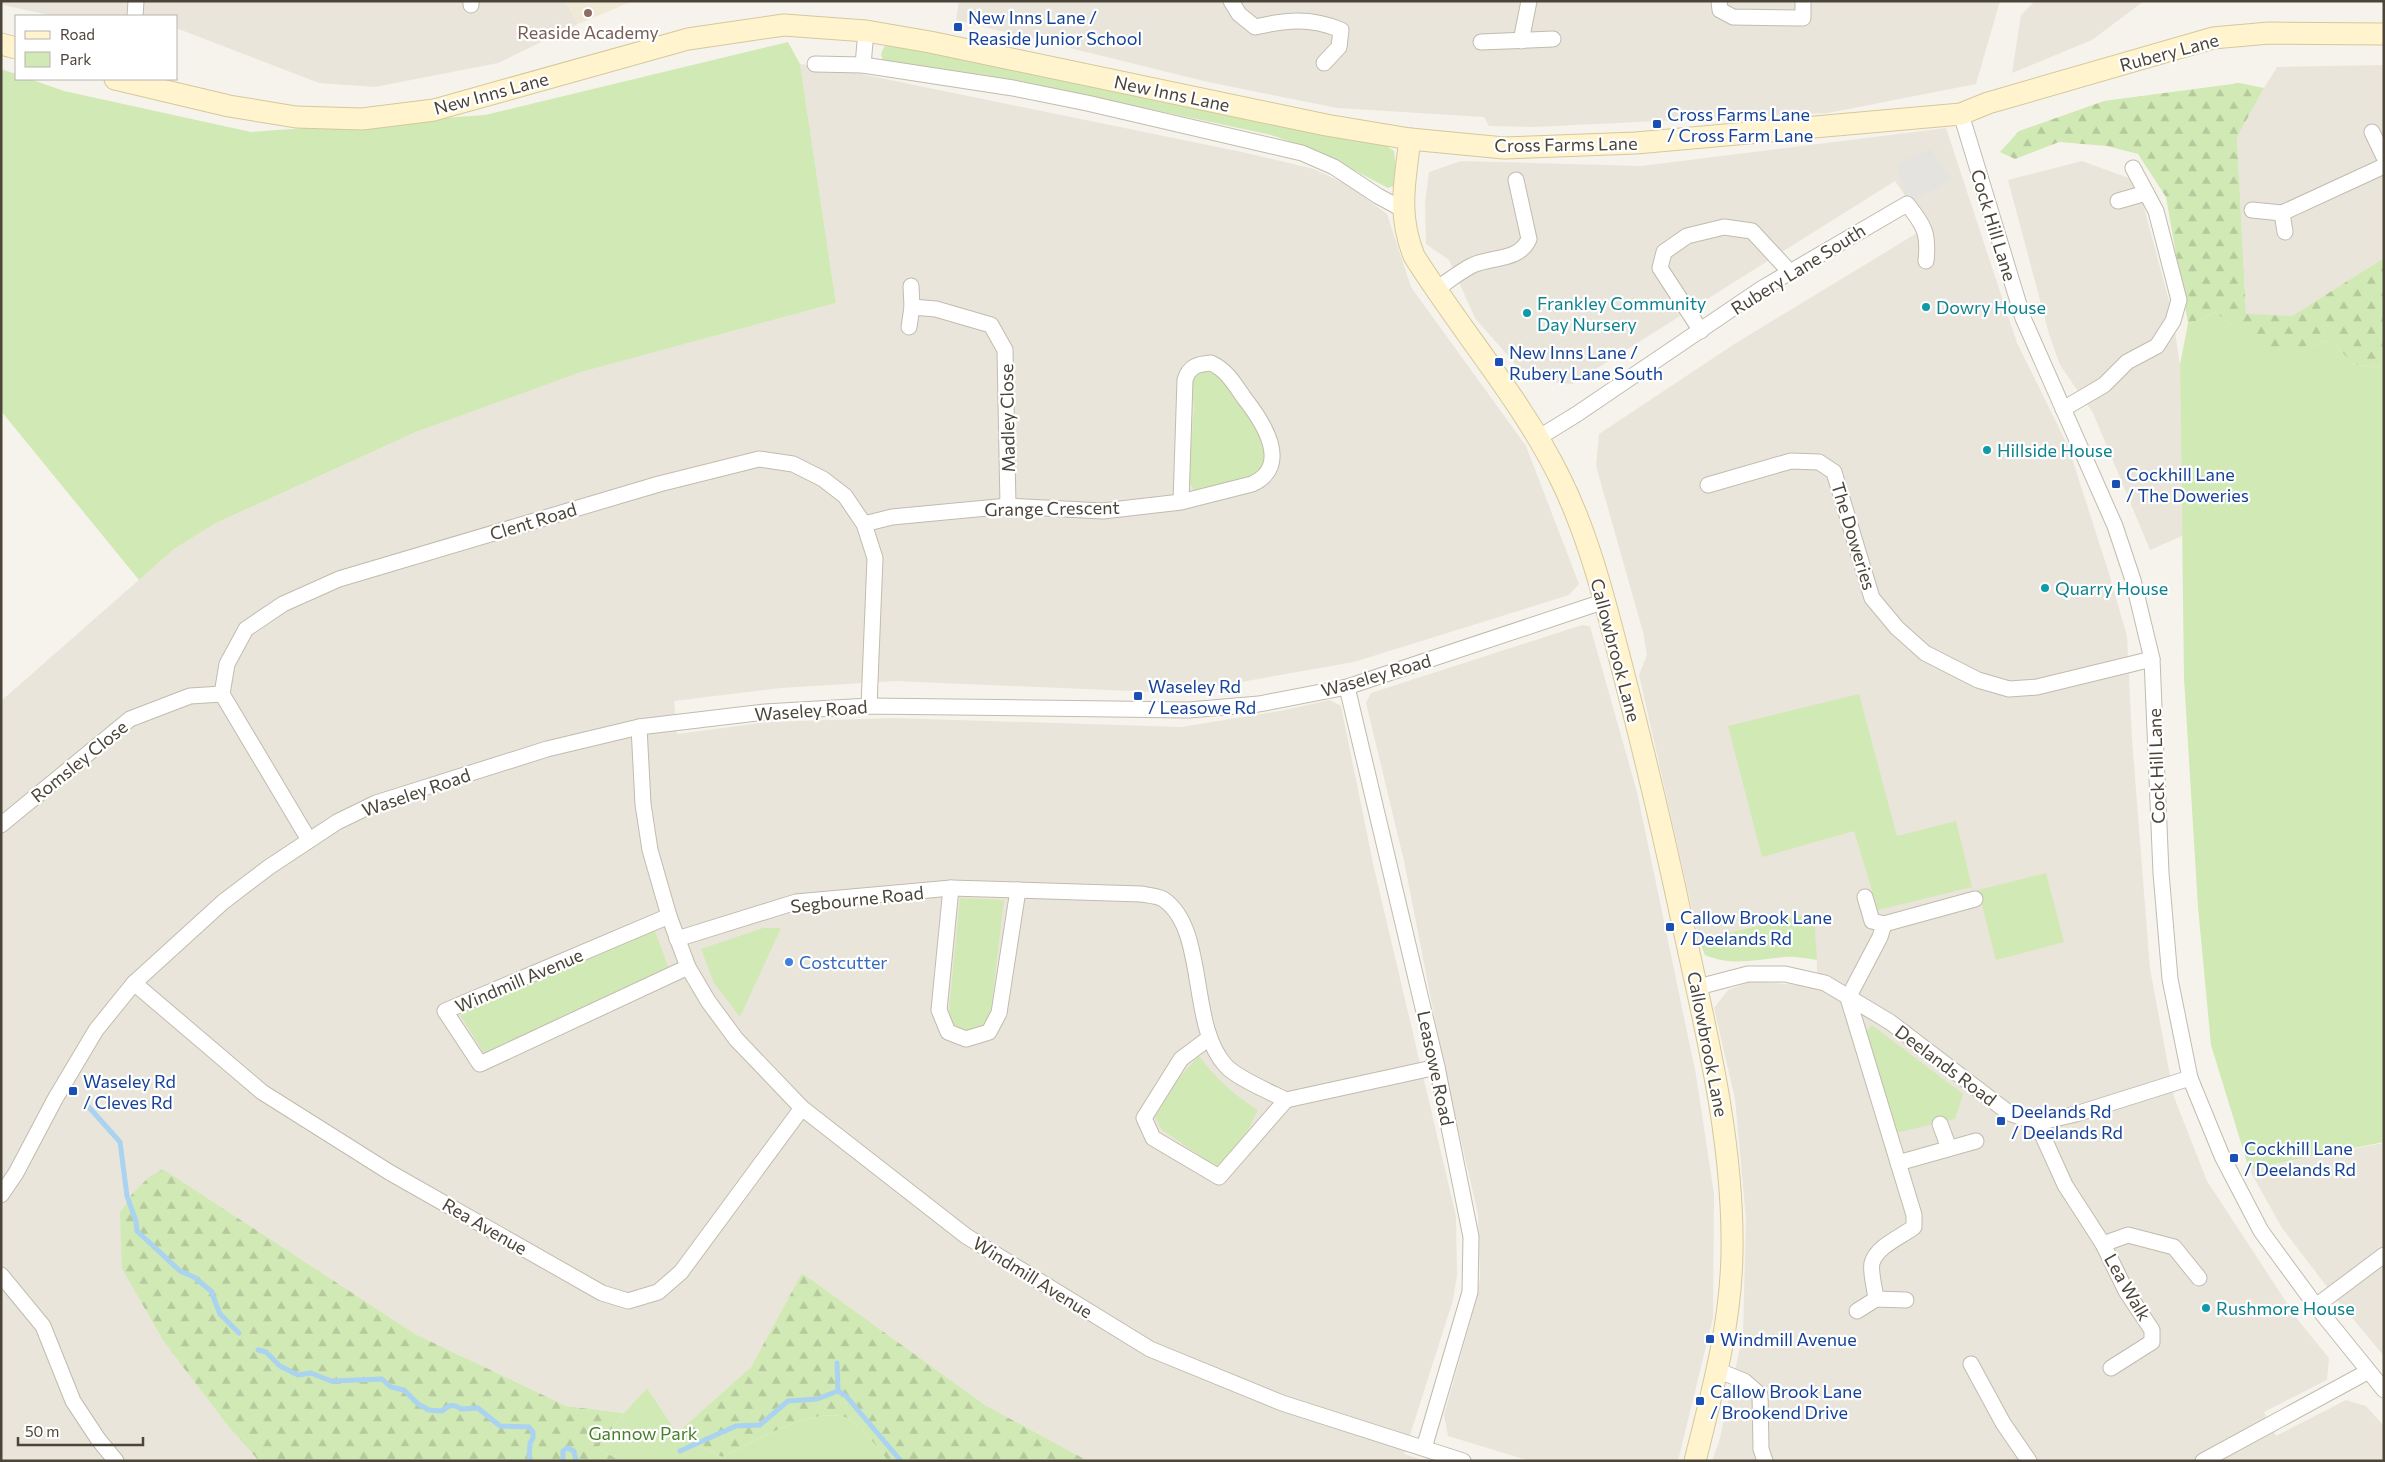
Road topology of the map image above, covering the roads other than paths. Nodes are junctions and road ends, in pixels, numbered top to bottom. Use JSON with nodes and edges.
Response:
{"nodes":[{"id":1,"x":136,"y":1,"type":"edge"},
{"id":2,"x":1231,"y":1,"type":"edge"},
{"id":3,"x":1529,"y":1,"type":"edge"},
{"id":4,"x":1719,"y":1,"type":"edge"},
{"id":5,"x":1803,"y":1,"type":"edge"},
{"id":6,"x":135,"y":15,"type":"edge"},
{"id":7,"x":866,"y":31,"type":"junction"},
{"id":8,"x":2384,"y":34,"type":"edge"},
{"id":9,"x":1553,"y":39,"type":"dead end"},
{"id":10,"x":1521,"y":41,"type":"junction"},
{"id":11,"x":1481,"y":42,"type":"dead end"},
{"id":12,"x":1,"y":44,"type":"edge"},
{"id":13,"x":15,"y":48,"type":"edge"},
{"id":14,"x":1324,"y":63,"type":"dead end"},
{"id":15,"x":815,"y":64,"type":"dead end"},
{"id":16,"x":863,"y":65,"type":"junction"},
{"id":17,"x":123,"y":80,"type":"edge"},
{"id":18,"x":1961,"y":114,"type":"junction"},
{"id":19,"x":2372,"y":132,"type":"dead end"},
{"id":20,"x":1410,"y":138,"type":"junction"},
{"id":21,"x":2384,"y":157,"type":"edge"},
{"id":22,"x":2384,"y":166,"type":"edge"},
{"id":23,"x":2133,"y":168,"type":"dead end"},
{"id":24,"x":1516,"y":180,"type":"dead end"},
{"id":25,"x":2146,"y":194,"type":"junction"},
{"id":26,"x":2118,"y":201,"type":"dead end"},
{"id":27,"x":1402,"y":209,"type":"junction"},
{"id":28,"x":2252,"y":210,"type":"dead end"},
{"id":29,"x":2282,"y":213,"type":"junction"},
{"id":30,"x":2285,"y":232,"type":"dead end"},
{"id":31,"x":1926,"y":261,"type":"dead end"},
{"id":32,"x":1791,"y":273,"type":"junction"},
{"id":33,"x":910,"y":286,"type":"dead end"},
{"id":34,"x":1435,"y":290,"type":"junction"},
{"id":35,"x":912,"y":307,"type":"junction"},
{"id":36,"x":909,"y":327,"type":"dead end"},
{"id":37,"x":1701,"y":330,"type":"junction"},
{"id":38,"x":2063,"y":409,"type":"junction"},
{"id":39,"x":1538,"y":438,"type":"junction"},
{"id":40,"x":1708,"y":486,"type":"dead end"},
{"id":41,"x":1181,"y":502,"type":"junction"},
{"id":42,"x":1008,"y":506,"type":"junction"},
{"id":43,"x":864,"y":524,"type":"junction"},
{"id":44,"x":1605,"y":601,"type":"junction"},
{"id":45,"x":2152,"y":659,"type":"junction"},
{"id":46,"x":1347,"y":687,"type":"junction"},
{"id":47,"x":222,"y":694,"type":"junction"},
{"id":48,"x":869,"y":706,"type":"junction"},
{"id":49,"x":639,"y":726,"type":"junction"},
{"id":50,"x":1,"y":826,"type":"edge"},
{"id":51,"x":309,"y":840,"type":"junction"},
{"id":52,"x":951,"y":888,"type":"junction"},
{"id":53,"x":1018,"y":890,"type":"junction"},
{"id":54,"x":1865,"y":897,"type":"dead end"},
{"id":55,"x":1975,"y":899,"type":"dead end"},
{"id":56,"x":669,"y":916,"type":"junction"},
{"id":57,"x":1884,"y":924,"type":"junction"},
{"id":58,"x":677,"y":939,"type":"junction"},
{"id":59,"x":688,"y":967,"type":"junction"},
{"id":60,"x":134,"y":984,"type":"junction"},
{"id":61,"x":1698,"y":986,"type":"junction"},
{"id":62,"x":1848,"y":998,"type":"junction"},
{"id":63,"x":1209,"y":1038,"type":"junction"},
{"id":64,"x":1436,"y":1067,"type":"junction"},
{"id":65,"x":2190,"y":1078,"type":"junction"},
{"id":66,"x":1286,"y":1100,"type":"junction"},
{"id":67,"x":802,"y":1108,"type":"junction"},
{"id":68,"x":2037,"y":1123,"type":"junction"},
{"id":69,"x":1940,"y":1124,"type":"dead end"},
{"id":70,"x":1976,"y":1142,"type":"dead end"},
{"id":71,"x":1949,"y":1148,"type":"junction"},
{"id":72,"x":1898,"y":1163,"type":"junction"},
{"id":73,"x":1,"y":1195,"type":"edge"},
{"id":74,"x":2103,"y":1244,"type":"junction"},
{"id":75,"x":2384,"y":1255,"type":"edge"},
{"id":76,"x":1,"y":1275,"type":"edge"},
{"id":77,"x":2199,"y":1278,"type":"dead end"},
{"id":78,"x":1876,"y":1299,"type":"junction"},
{"id":79,"x":1906,"y":1300,"type":"dead end"},
{"id":80,"x":2316,"y":1306,"type":"junction"},
{"id":81,"x":1857,"y":1311,"type":"dead end"},
{"id":82,"x":1972,"y":1364,"type":"dead end"},
{"id":83,"x":2111,"y":1368,"type":"dead end"},
{"id":84,"x":1717,"y":1370,"type":"junction"},
{"id":85,"x":2367,"y":1372,"type":"junction"},
{"id":86,"x":2384,"y":1390,"type":"edge"},
{"id":87,"x":1424,"y":1448,"type":"junction"},
{"id":88,"x":116,"y":1461,"type":"edge"},
{"id":89,"x":1462,"y":1461,"type":"edge"},
{"id":90,"x":1695,"y":1461,"type":"edge"},
{"id":91,"x":1765,"y":1461,"type":"edge"},
{"id":92,"x":2029,"y":1461,"type":"edge"},
{"id":93,"x":2203,"y":1461,"type":"edge"}],
"edges":[{"from":1,"to":6,"type":"street"},
{"from":2,"to":14,"type":"street"},
{"from":3,"to":10,"type":"street"},
{"from":4,"to":5,"type":"street"},
{"from":7,"to":16,"type":"street"},
{"from":7,"to":17,"type":"street","name":"New Inns Lane"},
{"from":7,"to":20,"type":"street","name":"New Inns Lane"},
{"from":8,"to":18,"type":"street","name":"Rubery Lane"},
{"from":9,"to":10,"type":"street"},
{"from":10,"to":11,"type":"street"},
{"from":12,"to":13,"type":"street"},
{"from":15,"to":16,"type":"street","name":"New Inns Lane"},
{"from":16,"to":27,"type":"street","name":"New Inns Lane"},
{"from":18,"to":20,"type":"street","name":"Cross Farms Lane"},
{"from":18,"to":38,"type":"street","name":"Cock Hill Lane"},
{"from":19,"to":21,"type":"street"},
{"from":20,"to":27,"type":"street"},
{"from":22,"to":29,"type":"street"},
{"from":23,"to":25,"type":"street"},
{"from":24,"to":34,"type":"street"},
{"from":25,"to":26,"type":"street"},
{"from":25,"to":38,"type":"street"},
{"from":27,"to":34,"type":"street"},
{"from":28,"to":29,"type":"street"},
{"from":29,"to":30,"type":"street"},
{"from":31,"to":32,"type":"street","name":"Rubery Lane South"},
{"from":32,"to":37,"type":"street","name":"Rubery Lane South"},
{"from":32,"to":37,"type":"street"},
{"from":33,"to":35,"type":"street"},
{"from":34,"to":39,"type":"street"},
{"from":35,"to":36,"type":"street"},
{"from":35,"to":42,"type":"street","name":"Madley Close"},
{"from":37,"to":39,"type":"street","name":"Rubery Lane South"},
{"from":38,"to":45,"type":"street","name":"Cock Hill Lane"},
{"from":39,"to":44,"type":"street","name":"Callowbrook Lane"},
{"from":40,"to":45,"type":"street","name":"The Doweries"},
{"from":41,"to":41,"type":"street","name":"Grange Crescent"},
{"from":41,"to":42,"type":"street","name":"Grange Crescent"},
{"from":42,"to":43,"type":"street","name":"Grange Crescent"},
{"from":43,"to":47,"type":"street","name":"Clent Road"},
{"from":43,"to":48,"type":"street","name":"Clent Road"},
{"from":44,"to":46,"type":"street","name":"Waseley Road"},
{"from":44,"to":61,"type":"street","name":"Callowbrook Lane"},
{"from":45,"to":65,"type":"street","name":"Cock Hill Lane"},
{"from":46,"to":48,"type":"street","name":"Waseley Road"},
{"from":46,"to":64,"type":"street","name":"Leasowe Road"},
{"from":47,"to":50,"type":"street","name":"Romsley Close"},
{"from":47,"to":51,"type":"street"},
{"from":48,"to":49,"type":"street","name":"Waseley Road"},
{"from":49,"to":51,"type":"street","name":"Waseley Road"},
{"from":49,"to":56,"type":"street","name":"Windmill Avenue"},
{"from":51,"to":60,"type":"street","name":"Waseley Road"},
{"from":52,"to":53,"type":"street","name":"Segbourne Road"},
{"from":52,"to":53,"type":"street","name":"Segbourne Road"},
{"from":52,"to":58,"type":"street","name":"Segbourne Road"},
{"from":53,"to":63,"type":"street","name":"Segbourne Road"},
{"from":54,"to":57,"type":"street"},
{"from":55,"to":57,"type":"street"},
{"from":56,"to":58,"type":"street","name":"Windmill Avenue"},
{"from":56,"to":59,"type":"street","name":"Windmill Avenue"},
{"from":57,"to":62,"type":"street"},
{"from":58,"to":59,"type":"street","name":"Windmill Avenue"},
{"from":59,"to":67,"type":"street","name":"Windmill Avenue"},
{"from":60,"to":67,"type":"street","name":"Rea Avenue"},
{"from":60,"to":73,"type":"street","name":"Waseley Road"},
{"from":61,"to":62,"type":"street","name":"Deelands Road"},
{"from":61,"to":84,"type":"street","name":"Callowbrook Lane"},
{"from":62,"to":68,"type":"street","name":"Deelands Road"},
{"from":62,"to":72,"type":"street"},
{"from":63,"to":66,"type":"street","name":"Segbourne Road"},
{"from":63,"to":66,"type":"street"},
{"from":64,"to":66,"type":"street"},
{"from":64,"to":87,"type":"street","name":"Leasowe Road"},
{"from":65,"to":68,"type":"street"},
{"from":65,"to":80,"type":"street","name":"Cock Hill Lane"},
{"from":67,"to":87,"type":"street","name":"Windmill Avenue"},
{"from":68,"to":74,"type":"street","name":"Lea Walk"},
{"from":69,"to":71,"type":"street"},
{"from":70,"to":71,"type":"street"},
{"from":71,"to":72,"type":"street"},
{"from":72,"to":78,"type":"street"},
{"from":74,"to":77,"type":"street","name":"Lea Walk"},
{"from":74,"to":83,"type":"street","name":"Lea Walk"},
{"from":75,"to":80,"type":"street"},
{"from":76,"to":88,"type":"street"},
{"from":78,"to":79,"type":"street"},
{"from":78,"to":81,"type":"street"},
{"from":80,"to":85,"type":"street","name":"Cock Hill Lane"},
{"from":82,"to":92,"type":"street"},
{"from":84,"to":90,"type":"street","name":"Callowbrook Lane"},
{"from":84,"to":91,"type":"street"},
{"from":85,"to":86,"type":"street","name":"Cock Hill Lane"},
{"from":85,"to":93,"type":"street"},
{"from":87,"to":89,"type":"street","name":"Windmill Avenue"}]}
